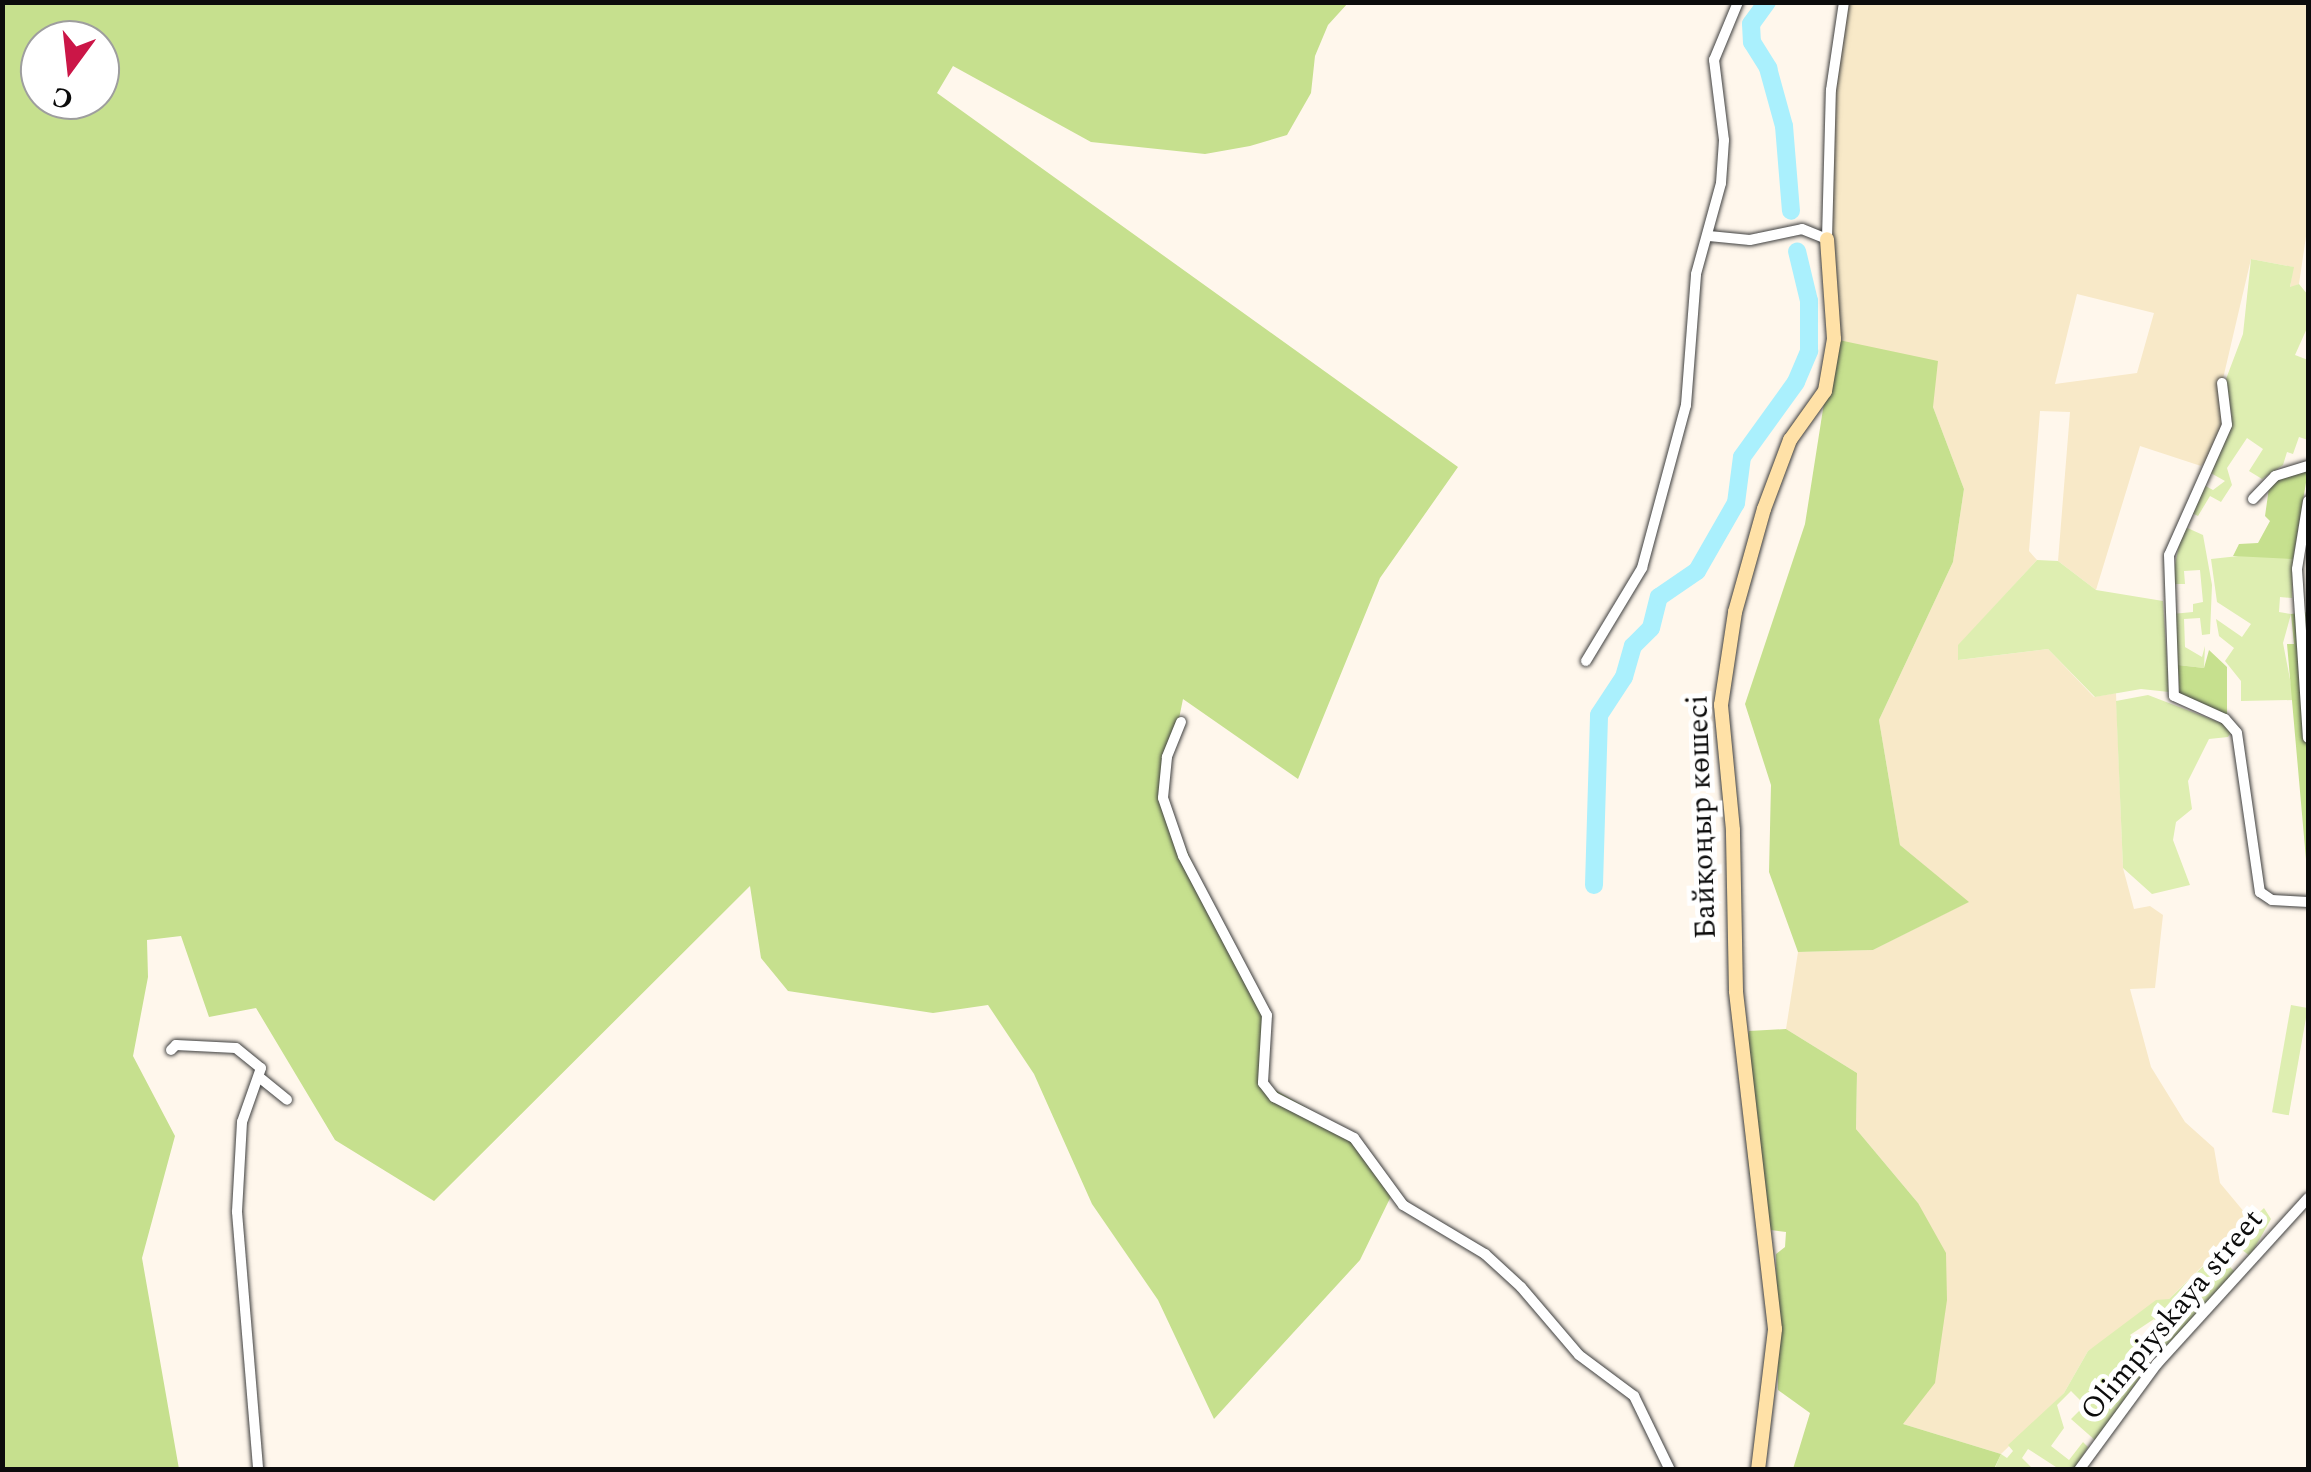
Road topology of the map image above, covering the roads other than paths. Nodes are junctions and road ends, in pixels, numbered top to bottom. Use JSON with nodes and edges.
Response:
{"nodes":[{"id":1,"x":1738,"y":2,"type":"edge"},
{"id":2,"x":1844,"y":2,"type":"edge"},
{"id":3,"x":1708,"y":236,"type":"junction"},
{"id":4,"x":1828,"y":239,"type":"junction"},
{"id":5,"x":2222,"y":383,"type":"dead end"},
{"id":6,"x":2308,"y":466,"type":"edge"},
{"id":7,"x":2253,"y":498,"type":"dead end"},
{"id":8,"x":2308,"y":501,"type":"edge"},
{"id":9,"x":1586,"y":662,"type":"dead end"},
{"id":10,"x":1181,"y":722,"type":"dead end"},
{"id":11,"x":2308,"y":738,"type":"edge"},
{"id":12,"x":2308,"y":902,"type":"edge"},
{"id":13,"x":171,"y":1050,"type":"dead end"},
{"id":14,"x":259,"y":1077,"type":"junction"},
{"id":15,"x":287,"y":1100,"type":"dead end"},
{"id":16,"x":2308,"y":1198,"type":"edge"},
{"id":17,"x":258,"y":1470,"type":"edge"},
{"id":18,"x":1670,"y":1470,"type":"edge"},
{"id":19,"x":1758,"y":1470,"type":"edge"},
{"id":20,"x":2079,"y":1470,"type":"edge"}],
"edges":[{"from":1,"to":3,"type":"street"},
{"from":2,"to":4,"type":"street","name":"Байқоңыр көшесі"},
{"from":3,"to":4,"type":"street"},
{"from":3,"to":9,"type":"street"},
{"from":4,"to":19,"type":"street","name":"Байқоңыр көшесі"},
{"from":5,"to":12,"type":"street"},
{"from":6,"to":7,"type":"street"},
{"from":8,"to":11,"type":"street"},
{"from":10,"to":18,"type":"street"},
{"from":13,"to":14,"type":"street"},
{"from":14,"to":15,"type":"street"},
{"from":14,"to":17,"type":"street"},
{"from":16,"to":20,"type":"street","name":"Olimpiyskaya street"}]}
